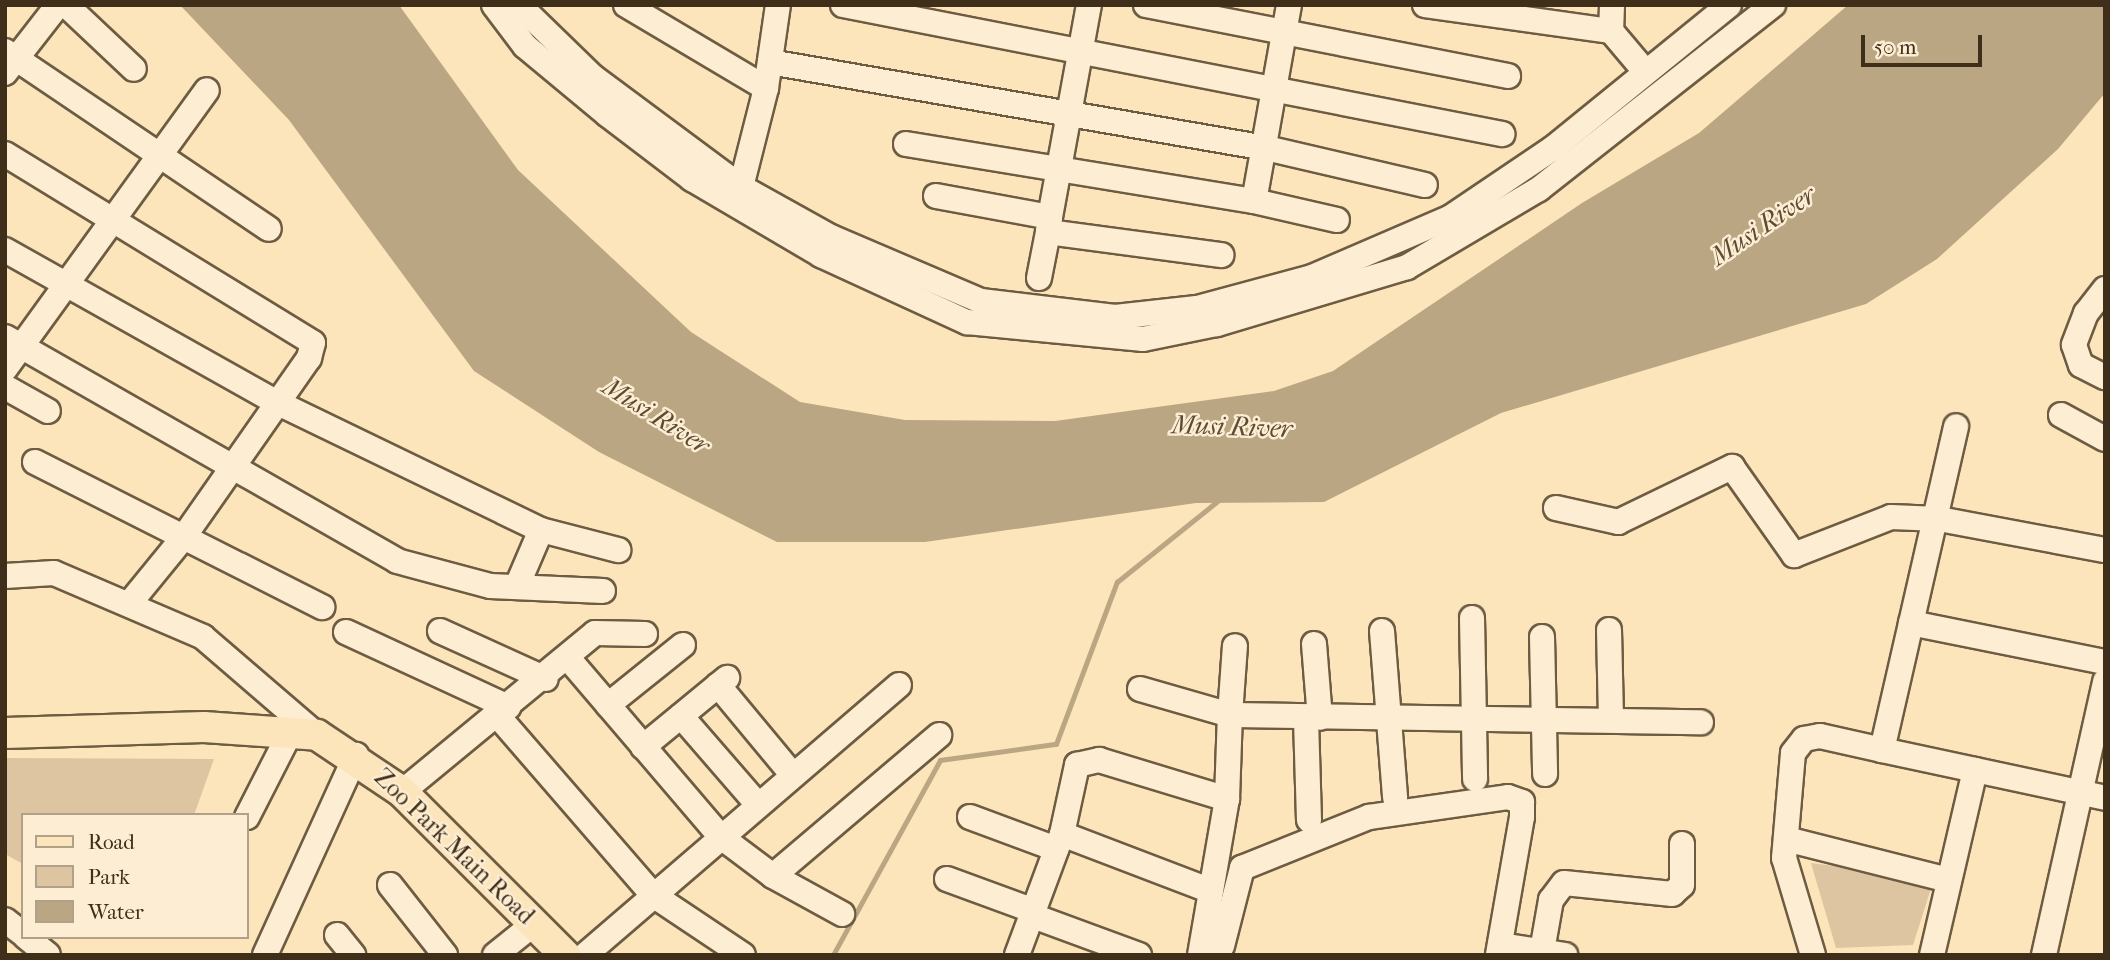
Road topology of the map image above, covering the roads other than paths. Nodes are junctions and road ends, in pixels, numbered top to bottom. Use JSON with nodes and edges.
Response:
{"nodes":[{"id":1,"x":58,"y":5,"type":"edge"},
{"id":2,"x":66,"y":5,"type":"edge"},
{"id":3,"x":494,"y":5,"type":"edge"},
{"id":4,"x":519,"y":5,"type":"edge"},
{"id":5,"x":626,"y":5,"type":"edge"},
{"id":6,"x":777,"y":5,"type":"edge"},
{"id":7,"x":843,"y":5,"type":"edge"},
{"id":8,"x":1089,"y":5,"type":"edge"},
{"id":9,"x":1146,"y":5,"type":"edge"},
{"id":10,"x":1289,"y":5,"type":"edge"},
{"id":11,"x":1425,"y":5,"type":"edge"},
{"id":12,"x":1612,"y":5,"type":"edge"},
{"id":13,"x":1773,"y":5,"type":"edge"},
{"id":14,"x":1720,"y":12,"type":"edge"},
{"id":15,"x":1611,"y":32,"type":"junction"},
{"id":16,"x":1284,"y":35,"type":"junction"},
{"id":17,"x":1729,"y":38,"type":"junction"},
{"id":18,"x":1078,"y":53,"type":"junction"},
{"id":19,"x":9,"y":61,"type":"edge"},
{"id":20,"x":770,"y":62,"type":"junction"},
{"id":21,"x":134,"y":69,"type":"dead end"},
{"id":22,"x":1644,"y":70,"type":"junction"},
{"id":23,"x":1508,"y":76,"type":"dead end"},
{"id":24,"x":766,"y":88,"type":"junction"},
{"id":25,"x":207,"y":90,"type":"dead end"},
{"id":26,"x":1276,"y":94,"type":"junction"},
{"id":27,"x":1068,"y":111,"type":"junction"},
{"id":28,"x":1502,"y":134,"type":"dead end"},
{"id":29,"x":905,"y":144,"type":"dead end"},
{"id":30,"x":1266,"y":148,"type":"junction"},
{"id":31,"x":5,"y":154,"type":"edge"},
{"id":32,"x":157,"y":156,"type":"junction"},
{"id":33,"x":1058,"y":174,"type":"junction"},
{"id":34,"x":1424,"y":185,"type":"dead end"},
{"id":35,"x":741,"y":187,"type":"junction"},
{"id":36,"x":936,"y":196,"type":"dead end"},
{"id":37,"x":1254,"y":201,"type":"junction"},
{"id":38,"x":109,"y":218,"type":"junction"},
{"id":39,"x":1337,"y":220,"type":"dead end"},
{"id":40,"x":1049,"y":224,"type":"junction"},
{"id":41,"x":270,"y":229,"type":"dead end"},
{"id":42,"x":5,"y":250,"type":"edge"},
{"id":43,"x":1221,"y":255,"type":"dead end"},
{"id":44,"x":1039,"y":278,"type":"dead end"},
{"id":45,"x":66,"y":285,"type":"junction"},
{"id":46,"x":2105,"y":289,"type":"edge"},
{"id":47,"x":13,"y":342,"type":"edge"},
{"id":48,"x":5,"y":369,"type":"edge"},
{"id":49,"x":2105,"y":377,"type":"edge"},
{"id":50,"x":5,"y":387,"type":"edge"},
{"id":51,"x":274,"y":401,"type":"junction"},
{"id":52,"x":48,"y":411,"type":"dead end"},
{"id":53,"x":2061,"y":415,"type":"dead end"},
{"id":54,"x":1956,"y":426,"type":"dead end"},
{"id":55,"x":2105,"y":439,"type":"edge"},
{"id":56,"x":35,"y":462,"type":"dead end"},
{"id":57,"x":230,"y":470,"type":"junction"},
{"id":58,"x":1556,"y":508,"type":"dead end"},
{"id":59,"x":1939,"y":519,"type":"junction"},
{"id":60,"x":541,"y":530,"type":"junction"},
{"id":61,"x":183,"y":538,"type":"junction"},
{"id":62,"x":618,"y":550,"type":"dead end"},
{"id":63,"x":2105,"y":550,"type":"edge"},
{"id":64,"x":5,"y":576,"type":"edge"},
{"id":65,"x":517,"y":586,"type":"junction"},
{"id":66,"x":603,"y":591,"type":"dead end"},
{"id":67,"x":129,"y":604,"type":"junction"},
{"id":68,"x":322,"y":607,"type":"dead end"},
{"id":69,"x":1472,"y":618,"type":"dead end"},
{"id":70,"x":1911,"y":624,"type":"junction"},
{"id":71,"x":1609,"y":630,"type":"dead end"},
{"id":72,"x":440,"y":631,"type":"dead end"},
{"id":73,"x":1382,"y":631,"type":"dead end"},
{"id":74,"x":346,"y":632,"type":"dead end"},
{"id":75,"x":645,"y":634,"type":"dead end"},
{"id":76,"x":1542,"y":636,"type":"dead end"},
{"id":77,"x":1314,"y":644,"type":"dead end"},
{"id":78,"x":682,"y":645,"type":"dead end"},
{"id":79,"x":1236,"y":646,"type":"dead end"},
{"id":80,"x":568,"y":658,"type":"junction"},
{"id":81,"x":2105,"y":663,"type":"edge"},
{"id":82,"x":546,"y":679,"type":"junction"},
{"id":83,"x":2105,"y":681,"type":"edge"},
{"id":84,"x":899,"y":685,"type":"dead end"},
{"id":85,"x":1139,"y":689,"type":"dead end"},
{"id":86,"x":608,"y":705,"type":"junction"},
{"id":87,"x":502,"y":711,"type":"junction"},
{"id":88,"x":1230,"y":715,"type":"junction"},
{"id":89,"x":681,"y":716,"type":"junction"},
{"id":90,"x":1391,"y":718,"type":"junction"},
{"id":91,"x":1611,"y":718,"type":"junction"},
{"id":92,"x":1313,"y":719,"type":"junction"},
{"id":93,"x":1544,"y":719,"type":"junction"},
{"id":94,"x":1473,"y":720,"type":"junction"},
{"id":95,"x":1701,"y":722,"type":"dead end"},
{"id":96,"x":5,"y":733,"type":"edge"},
{"id":97,"x":303,"y":734,"type":"junction"},
{"id":98,"x":939,"y":735,"type":"dead end"},
{"id":99,"x":643,"y":747,"type":"junction"},
{"id":100,"x":1882,"y":750,"type":"junction"},
{"id":101,"x":356,"y":755,"type":"junction"},
{"id":102,"x":1975,"y":770,"type":"junction"},
{"id":103,"x":793,"y":774,"type":"junction"},
{"id":104,"x":1545,"y":774,"type":"dead end"},
{"id":105,"x":1475,"y":779,"type":"dead end"},
{"id":106,"x":402,"y":792,"type":"junction"},
{"id":107,"x":2078,"y":792,"type":"junction"},
{"id":108,"x":1395,"y":797,"type":"dead end"},
{"id":109,"x":2105,"y":798,"type":"edge"},
{"id":110,"x":1227,"y":799,"type":"junction"},
{"id":111,"x":758,"y":805,"type":"junction"},
{"id":112,"x":248,"y":816,"type":"edge"},
{"id":113,"x":970,"y":817,"type":"dead end"},
{"id":114,"x":1310,"y":820,"type":"dead end"},
{"id":115,"x":720,"y":837,"type":"junction"},
{"id":116,"x":1786,"y":839,"type":"junction"},
{"id":117,"x":1059,"y":841,"type":"junction"},
{"id":118,"x":1682,"y":844,"type":"dead end"},
{"id":119,"x":773,"y":876,"type":"junction"},
{"id":120,"x":947,"y":879,"type":"dead end"},
{"id":121,"x":1948,"y":880,"type":"junction"},
{"id":122,"x":390,"y":885,"type":"dead end"},
{"id":123,"x":1209,"y":890,"type":"junction"},
{"id":124,"x":653,"y":895,"type":"junction"},
{"id":125,"x":842,"y":914,"type":"dead end"},
{"id":126,"x":1033,"y":914,"type":"junction"},
{"id":127,"x":5,"y":920,"type":"edge"},
{"id":128,"x":535,"y":923,"type":"junction"},
{"id":129,"x":21,"y":933,"type":"edge"},
{"id":130,"x":337,"y":935,"type":"dead end"},
{"id":131,"x":29,"y":939,"type":"edge"},
{"id":132,"x":1499,"y":950,"type":"edge"},
{"id":133,"x":1211,"y":951,"type":"edge"},
{"id":134,"x":1553,"y":953,"type":"edge"},
{"id":135,"x":48,"y":955,"type":"edge"},
{"id":136,"x":265,"y":955,"type":"edge"},
{"id":137,"x":353,"y":955,"type":"edge"},
{"id":138,"x":445,"y":955,"type":"edge"},
{"id":139,"x":495,"y":955,"type":"edge"},
{"id":140,"x":565,"y":955,"type":"edge"},
{"id":141,"x":585,"y":955,"type":"edge"},
{"id":142,"x":743,"y":955,"type":"edge"},
{"id":143,"x":1017,"y":955,"type":"edge"},
{"id":144,"x":1139,"y":955,"type":"edge"},
{"id":145,"x":1812,"y":955,"type":"edge"},
{"id":146,"x":1931,"y":955,"type":"edge"},
{"id":147,"x":2044,"y":955,"type":"edge"}],
"edges":[{"from":1,"to":19,"type":"street"},
{"from":2,"to":21,"type":"street"},
{"from":3,"to":17,"type":"street"},
{"from":4,"to":35,"type":"street"},
{"from":5,"to":24,"type":"street"},
{"from":6,"to":20,"type":"street"},
{"from":7,"to":18,"type":"street"},
{"from":8,"to":18,"type":"street"},
{"from":9,"to":16,"type":"street"},
{"from":10,"to":16,"type":"street"},
{"from":11,"to":15,"type":"street"},
{"from":12,"to":15,"type":"street"},
{"from":13,"to":17,"type":"street"},
{"from":14,"to":17,"type":"street"},
{"from":14,"to":22,"type":"street"},
{"from":15,"to":22,"type":"street"},
{"from":16,"to":23,"type":"street"},
{"from":16,"to":26,"type":"street"},
{"from":18,"to":26,"type":"street"},
{"from":18,"to":27,"type":"street"},
{"from":19,"to":32,"type":"street"},
{"from":20,"to":24,"type":"street"},
{"from":20,"to":27,"type":"street"},
{"from":22,"to":35,"type":"street"},
{"from":24,"to":35,"type":"street"},
{"from":25,"to":32,"type":"street"},
{"from":26,"to":28,"type":"street"},
{"from":26,"to":30,"type":"street"},
{"from":27,"to":30,"type":"street"},
{"from":27,"to":33,"type":"street"},
{"from":29,"to":33,"type":"street"},
{"from":30,"to":34,"type":"street"},
{"from":30,"to":37,"type":"street"},
{"from":31,"to":38,"type":"street"},
{"from":32,"to":38,"type":"street"},
{"from":32,"to":41,"type":"street"},
{"from":33,"to":37,"type":"street"},
{"from":33,"to":40,"type":"street"},
{"from":36,"to":40,"type":"street"},
{"from":37,"to":39,"type":"street"},
{"from":38,"to":45,"type":"street"},
{"from":38,"to":51,"type":"street"},
{"from":40,"to":43,"type":"street"},
{"from":40,"to":44,"type":"street"},
{"from":42,"to":45,"type":"street"},
{"from":45,"to":47,"type":"street"},
{"from":45,"to":51,"type":"street"},
{"from":46,"to":49,"type":"street"},
{"from":47,"to":48,"type":"street"},
{"from":47,"to":57,"type":"street"},
{"from":50,"to":52,"type":"street"},
{"from":51,"to":57,"type":"street"},
{"from":51,"to":60,"type":"street"},
{"from":53,"to":55,"type":"street"},
{"from":54,"to":59,"type":"street"},
{"from":56,"to":61,"type":"street"},
{"from":57,"to":61,"type":"street"},
{"from":57,"to":65,"type":"street"},
{"from":58,"to":59,"type":"street"},
{"from":59,"to":63,"type":"street"},
{"from":59,"to":70,"type":"street"},
{"from":60,"to":62,"type":"street"},
{"from":60,"to":65,"type":"street"},
{"from":61,"to":67,"type":"street"},
{"from":61,"to":68,"type":"street"},
{"from":64,"to":67,"type":"street"},
{"from":65,"to":66,"type":"street"},
{"from":67,"to":97,"type":"street"},
{"from":69,"to":94,"type":"street"},
{"from":70,"to":81,"type":"street"},
{"from":70,"to":100,"type":"street"},
{"from":71,"to":91,"type":"street"},
{"from":72,"to":82,"type":"street"},
{"from":73,"to":90,"type":"street"},
{"from":74,"to":87,"type":"street"},
{"from":75,"to":80,"type":"street"},
{"from":76,"to":93,"type":"street"},
{"from":77,"to":92,"type":"street"},
{"from":78,"to":86,"type":"street"},
{"from":79,"to":88,"type":"street"},
{"from":80,"to":82,"type":"street"},
{"from":80,"to":86,"type":"street"},
{"from":82,"to":87,"type":"street"},
{"from":83,"to":107,"type":"street"},
{"from":84,"to":103,"type":"street"},
{"from":85,"to":88,"type":"street"},
{"from":86,"to":99,"type":"street"},
{"from":87,"to":106,"type":"street"},
{"from":87,"to":124,"type":"street"},
{"from":88,"to":92,"type":"street"},
{"from":88,"to":110,"type":"street"},
{"from":89,"to":99,"type":"street"},
{"from":89,"to":103,"type":"street"},
{"from":89,"to":111,"type":"street"},
{"from":90,"to":92,"type":"street"},
{"from":90,"to":94,"type":"street"},
{"from":90,"to":108,"type":"street"},
{"from":91,"to":93,"type":"street"},
{"from":91,"to":95,"type":"street"},
{"from":92,"to":114,"type":"street"},
{"from":93,"to":94,"type":"street"},
{"from":93,"to":104,"type":"street"},
{"from":94,"to":105,"type":"street"},
{"from":96,"to":97,"type":"main road","name":"Zoo Park Main Road"},
{"from":97,"to":101,"type":"main road","name":"Zoo Park Main Road"},
{"from":97,"to":112,"type":"street"},
{"from":98,"to":119,"type":"street"},
{"from":99,"to":115,"type":"street"},
{"from":100,"to":102,"type":"street"},
{"from":100,"to":116,"type":"street"},
{"from":101,"to":106,"type":"main road","name":"Zoo Park Main Road"},
{"from":101,"to":136,"type":"street"},
{"from":102,"to":107,"type":"street"},
{"from":102,"to":121,"type":"street"},
{"from":103,"to":111,"type":"street"},
{"from":106,"to":128,"type":"main road","name":"Zoo Park Main Road"},
{"from":107,"to":109,"type":"street"},
{"from":107,"to":147,"type":"street"},
{"from":110,"to":117,"type":"street"},
{"from":110,"to":123,"type":"street"},
{"from":111,"to":115,"type":"street"},
{"from":113,"to":117,"type":"street"},
{"from":115,"to":119,"type":"street"},
{"from":115,"to":124,"type":"street"},
{"from":116,"to":121,"type":"street"},
{"from":116,"to":145,"type":"street"},
{"from":117,"to":123,"type":"street"},
{"from":117,"to":126,"type":"street"},
{"from":118,"to":134,"type":"street"},
{"from":119,"to":125,"type":"street"},
{"from":120,"to":126,"type":"street"},
{"from":121,"to":146,"type":"street"},
{"from":122,"to":138,"type":"street"},
{"from":123,"to":133,"type":"street"},
{"from":124,"to":141,"type":"street"},
{"from":124,"to":142,"type":"street"},
{"from":126,"to":143,"type":"street"},
{"from":126,"to":144,"type":"street"},
{"from":127,"to":129,"type":"street"},
{"from":128,"to":139,"type":"street"},
{"from":128,"to":140,"type":"main road","name":"Zoo Park Main Road"},
{"from":130,"to":137,"type":"street"},
{"from":131,"to":135,"type":"street"},
{"from":132,"to":133,"type":"street"},
{"from":132,"to":134,"type":"street"}]}
